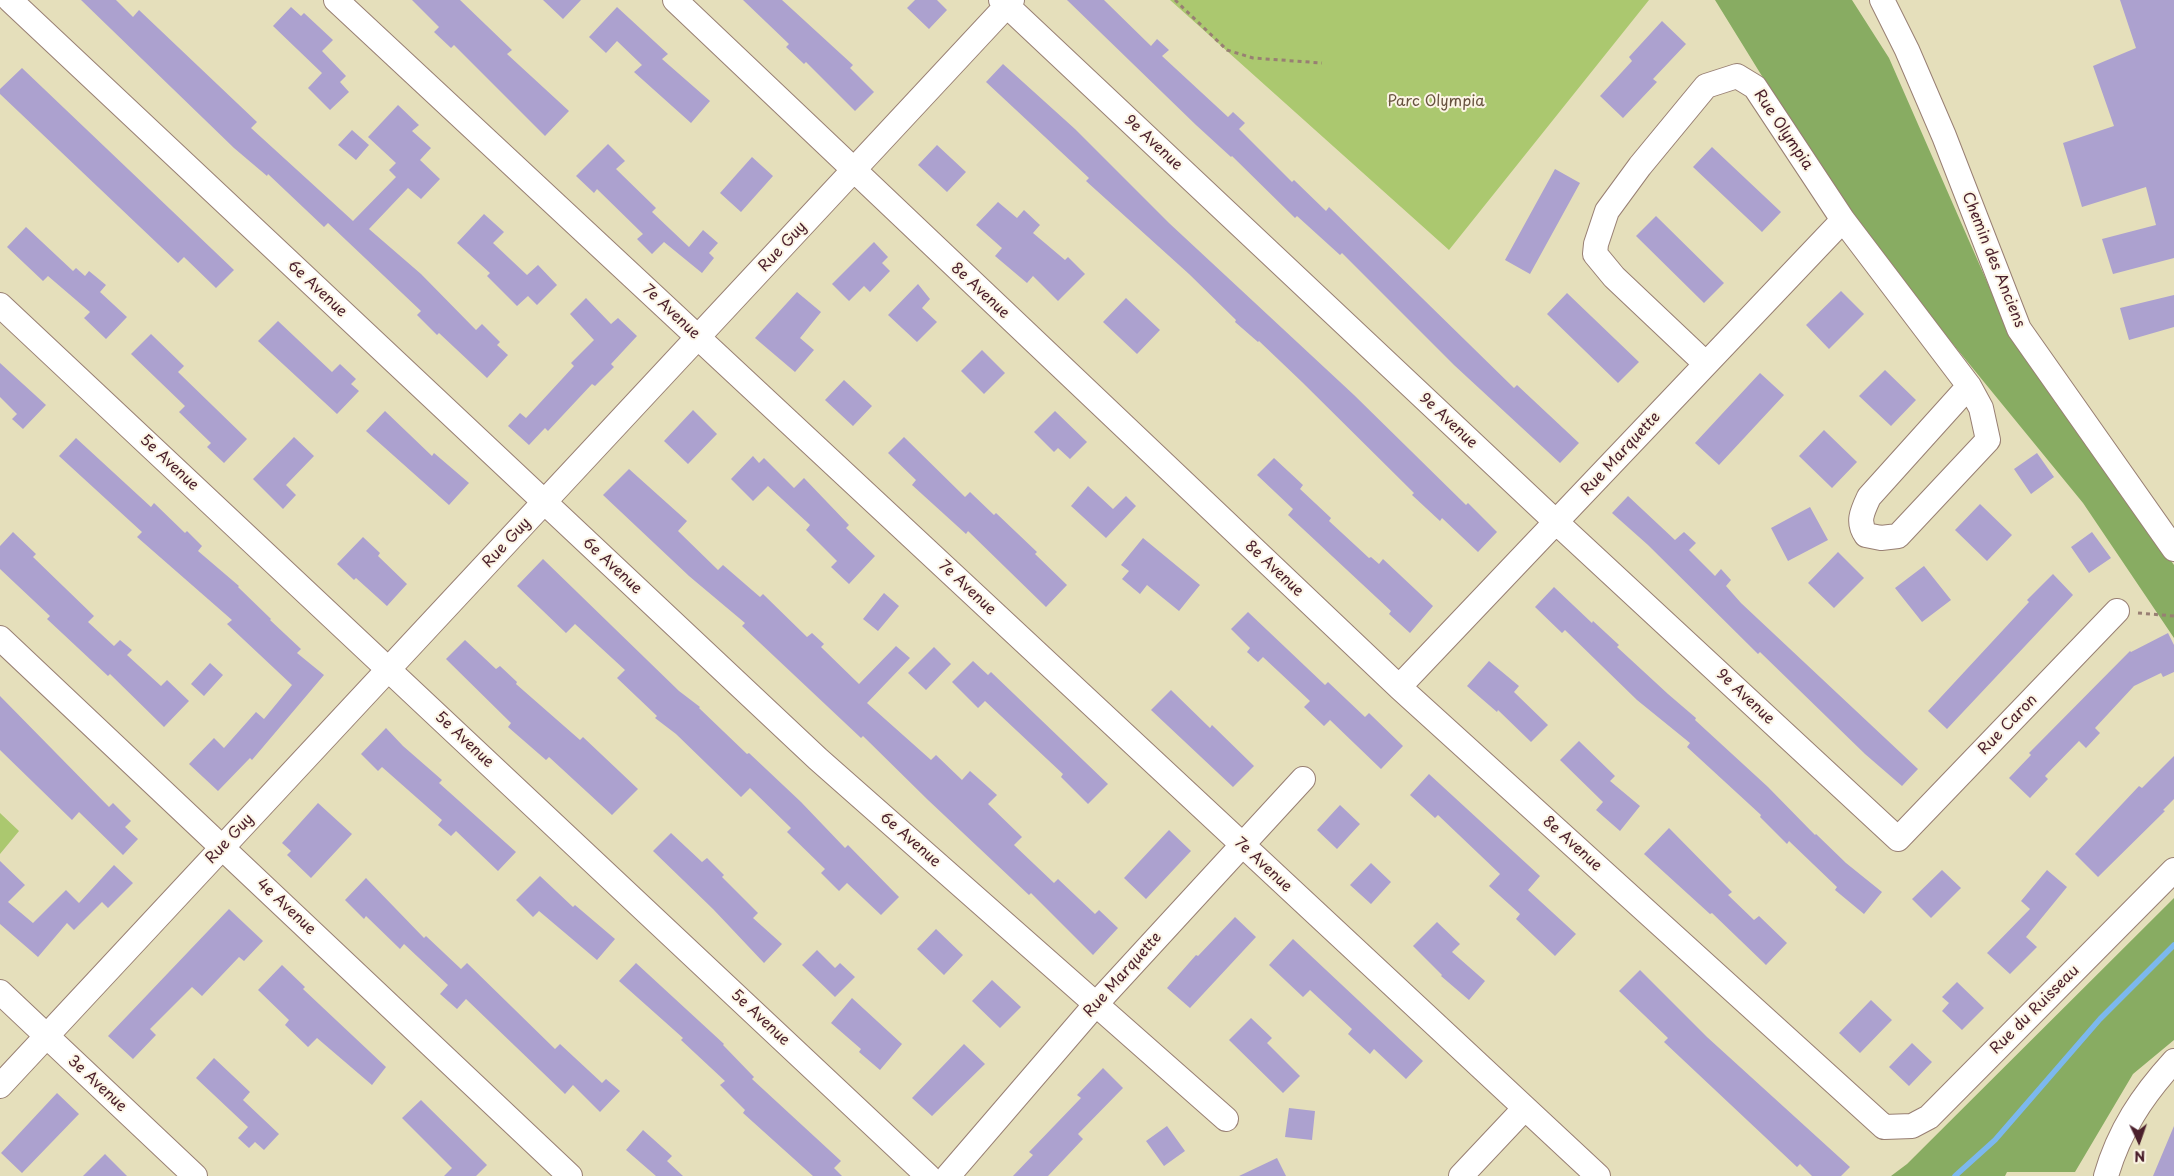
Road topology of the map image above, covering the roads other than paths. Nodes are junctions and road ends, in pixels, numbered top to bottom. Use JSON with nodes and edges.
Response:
{"nodes":[{"id":1,"x":10,"y":0,"type":"edge"},
{"id":2,"x":336,"y":0,"type":"edge"},
{"id":3,"x":675,"y":0,"type":"edge"},
{"id":4,"x":1882,"y":0,"type":"edge"},
{"id":5,"x":1006,"y":2,"type":"edge"},
{"id":6,"x":854,"y":171,"type":"junction"},
{"id":7,"x":1843,"y":220,"type":"junction"},
{"id":8,"x":0,"y":305,"type":"edge"},
{"id":9,"x":698,"y":338,"type":"junction"},
{"id":10,"x":1706,"y":364,"type":"junction"},
{"id":11,"x":1969,"y":386,"type":"junction"},
{"id":12,"x":544,"y":503,"type":"junction"},
{"id":13,"x":1556,"y":522,"type":"junction"},
{"id":14,"x":2174,"y":549,"type":"edge"},
{"id":15,"x":2117,"y":611,"type":"road end"},
{"id":16,"x":0,"y":638,"type":"edge"},
{"id":17,"x":388,"y":669,"type":"junction"},
{"id":18,"x":1399,"y":687,"type":"junction"},
{"id":19,"x":1303,"y":779,"type":"dead end"},
{"id":20,"x":1898,"y":839,"type":"joint"},
{"id":21,"x":1242,"y":846,"type":"junction"},
{"id":22,"x":223,"y":847,"type":"junction"},
{"id":23,"x":2174,"y":870,"type":"edge"},
{"id":24,"x":0,"y":992,"type":"edge"},
{"id":25,"x":1096,"y":1004,"type":"junction"},
{"id":26,"x":46,"y":1036,"type":"junction"},
{"id":27,"x":2174,"y":1061,"type":"edge"},
{"id":28,"x":0,"y":1086,"type":"edge"},
{"id":29,"x":1525,"y":1108,"type":"junction"},
{"id":30,"x":1226,"y":1119,"type":"dead end"},
{"id":31,"x":1884,"y":1127,"type":"joint"},
{"id":32,"x":195,"y":1176,"type":"edge"},
{"id":33,"x":570,"y":1176,"type":"edge"},
{"id":34,"x":928,"y":1176,"type":"edge"},
{"id":35,"x":948,"y":1176,"type":"edge"},
{"id":36,"x":1460,"y":1176,"type":"edge"},
{"id":37,"x":1598,"y":1176,"type":"edge"},
{"id":38,"x":2106,"y":1176,"type":"edge"}],
"edges":[{"from":1,"to":12,"type":"street","name":"6e Avenue"},
{"from":2,"to":9,"type":"street","name":"7e Avenue"},
{"from":3,"to":6,"type":"street","name":"8e Avenue"},
{"from":4,"to":14,"type":"street","name":"Chemin des Anciens"},
{"from":5,"to":6,"type":"street","name":"Rue Guy"},
{"from":5,"to":13,"type":"street","name":"9e Avenue"},
{"from":6,"to":9,"type":"street","name":"Rue Guy"},
{"from":6,"to":18,"type":"street","name":"8e Avenue"},
{"from":7,"to":10,"type":"street","name":"Rue Marquette"},
{"from":7,"to":10,"type":"street","name":"Rue Olympia"},
{"from":7,"to":11,"type":"street","name":"Rue Olympia"},
{"from":8,"to":17,"type":"street","name":"5e Avenue"},
{"from":9,"to":12,"type":"street","name":"Rue Guy"},
{"from":9,"to":21,"type":"street","name":"7e Avenue"},
{"from":10,"to":13,"type":"street","name":"Rue Marquette"},
{"from":11,"to":11,"type":"street","name":"Rue Olympia"},
{"from":12,"to":17,"type":"street","name":"Rue Guy"},
{"from":12,"to":25,"type":"street","name":"6e Avenue"},
{"from":13,"to":18,"type":"street","name":"Rue Marquette"},
{"from":13,"to":20,"type":"street","name":"9e Avenue"},
{"from":15,"to":20,"type":"street","name":"Rue Caron"},
{"from":16,"to":22,"type":"street","name":"4e Avenue"},
{"from":17,"to":22,"type":"street","name":"Rue Guy"},
{"from":17,"to":34,"type":"street","name":"5e Avenue"},
{"from":18,"to":31,"type":"street","name":"8e Avenue"},
{"from":19,"to":21,"type":"street","name":"Rue Marquette"},
{"from":21,"to":25,"type":"street","name":"Rue Marquette"},
{"from":21,"to":29,"type":"street","name":"7e Avenue"},
{"from":22,"to":26,"type":"street","name":"Rue Guy"},
{"from":22,"to":33,"type":"street","name":"4e Avenue"},
{"from":23,"to":31,"type":"street","name":"Rue du Ruisseau"},
{"from":24,"to":26,"type":"street","name":"3e Avenue"},
{"from":25,"to":30,"type":"street","name":"6e Avenue"},
{"from":25,"to":35,"type":"street","name":"Rue Marquette"},
{"from":26,"to":28,"type":"street","name":"Rue Guy"},
{"from":26,"to":32,"type":"street","name":"3e Avenue"},
{"from":27,"to":38,"type":"street"},
{"from":29,"to":36,"type":"street"},
{"from":29,"to":37,"type":"street","name":"7e Avenue"}]}
